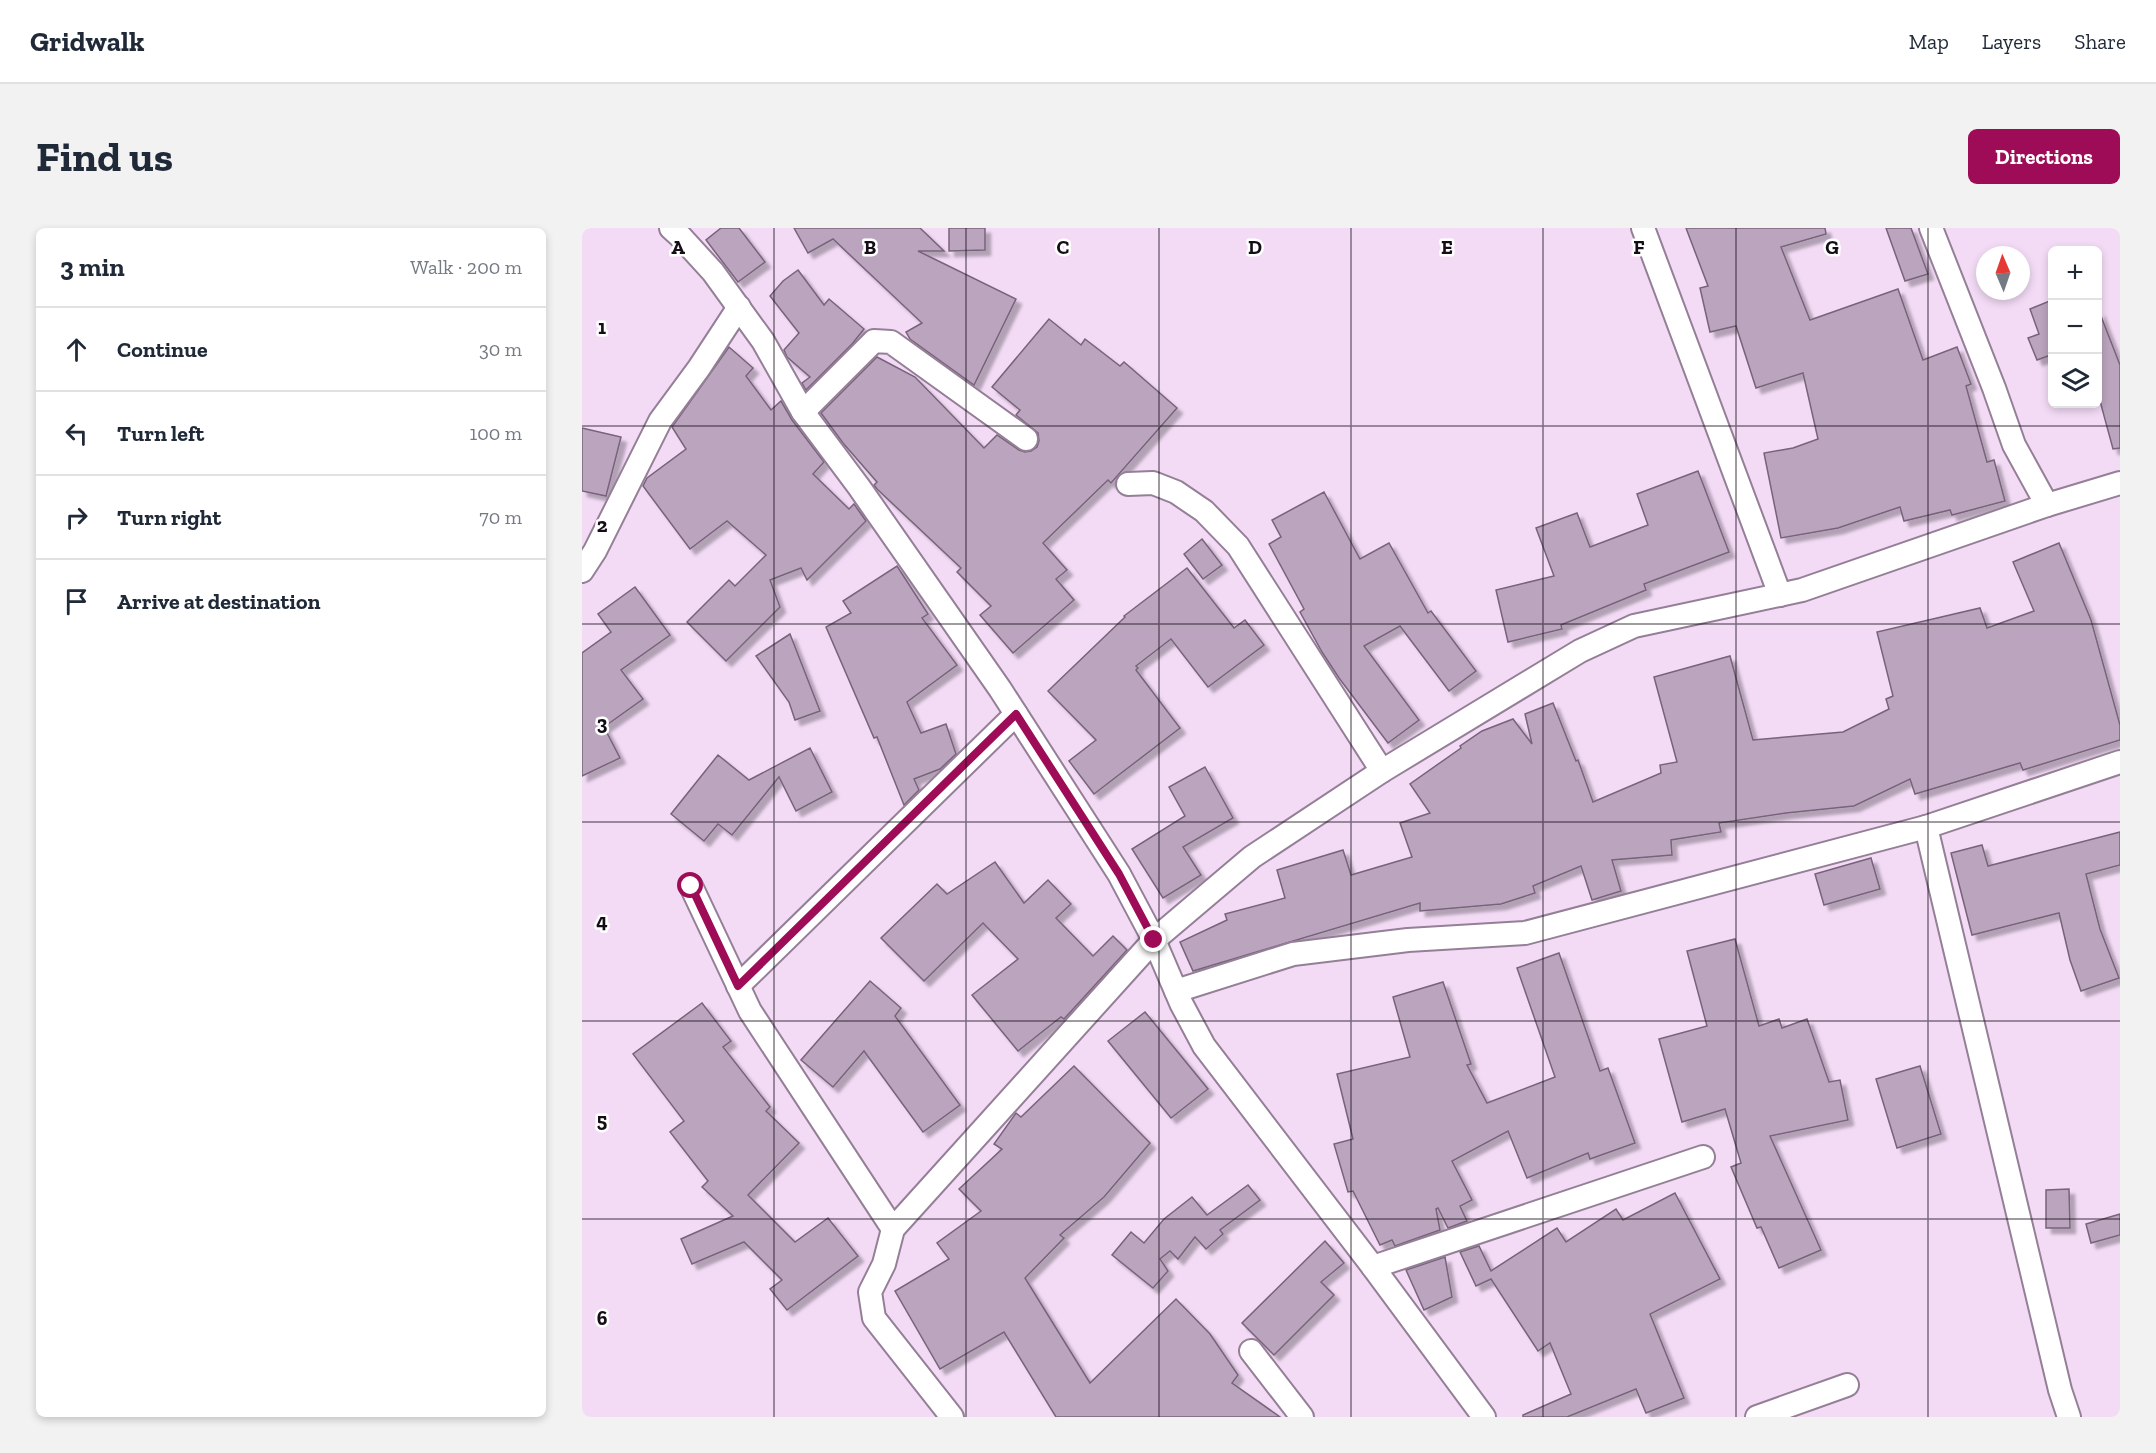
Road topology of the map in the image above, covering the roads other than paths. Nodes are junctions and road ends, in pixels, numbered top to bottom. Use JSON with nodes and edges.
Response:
{"nodes":[{"id":1,"x":1643,"y":228,"type":"edge"},
{"id":2,"x":1931,"y":228,"type":"edge"},
{"id":3,"x":675,"y":229,"type":"edge"},
{"id":4,"x":739,"y":307,"type":"junction"},
{"id":5,"x":803,"y":412,"type":"junction"},
{"id":6,"x":1026,"y":439,"type":"dead end"},
{"id":7,"x":2120,"y":483,"type":"edge"},
{"id":8,"x":1128,"y":484,"type":"dead end"},
{"id":9,"x":2047,"y":505,"type":"junction"},
{"id":10,"x":582,"y":571,"type":"edge"},
{"id":11,"x":1780,"y":595,"type":"junction"},
{"id":12,"x":1016,"y":714,"type":"junction"},
{"id":13,"x":2120,"y":762,"type":"edge"},
{"id":14,"x":1382,"y":771,"type":"junction"},
{"id":15,"x":1926,"y":827,"type":"junction"},
{"id":16,"x":691,"y":886,"type":"dead end"},
{"id":17,"x":1154,"y":940,"type":"junction"},
{"id":18,"x":738,"y":986,"type":"junction"},
{"id":19,"x":1176,"y":991,"type":"junction"},
{"id":20,"x":1703,"y":1157,"type":"dead end"},
{"id":21,"x":893,"y":1229,"type":"junction"},
{"id":22,"x":1373,"y":1267,"type":"junction"},
{"id":23,"x":1251,"y":1351,"type":"dead end"},
{"id":24,"x":1847,"y":1385,"type":"dead end"},
{"id":25,"x":952,"y":1417,"type":"edge"},
{"id":26,"x":1302,"y":1417,"type":"edge"},
{"id":27,"x":1484,"y":1417,"type":"edge"},
{"id":28,"x":1757,"y":1417,"type":"edge"},
{"id":29,"x":2069,"y":1417,"type":"edge"}],
"edges":[{"from":1,"to":11,"type":"street"},
{"from":2,"to":9,"type":"street"},
{"from":3,"to":4,"type":"street"},
{"from":4,"to":5,"type":"street"},
{"from":4,"to":10,"type":"street"},
{"from":5,"to":6,"type":"street"},
{"from":5,"to":12,"type":"street"},
{"from":7,"to":9,"type":"street"},
{"from":8,"to":14,"type":"street"},
{"from":9,"to":11,"type":"street"},
{"from":11,"to":14,"type":"street"},
{"from":12,"to":17,"type":"street"},
{"from":12,"to":18,"type":"street"},
{"from":13,"to":15,"type":"street"},
{"from":14,"to":17,"type":"street"},
{"from":15,"to":19,"type":"street"},
{"from":15,"to":29,"type":"street"},
{"from":16,"to":18,"type":"street"},
{"from":17,"to":19,"type":"street"},
{"from":17,"to":21,"type":"street"},
{"from":18,"to":21,"type":"street"},
{"from":19,"to":22,"type":"street"},
{"from":20,"to":22,"type":"street"},
{"from":21,"to":25,"type":"street"},
{"from":22,"to":27,"type":"street"},
{"from":23,"to":26,"type":"street"},
{"from":24,"to":28,"type":"street"}]}
